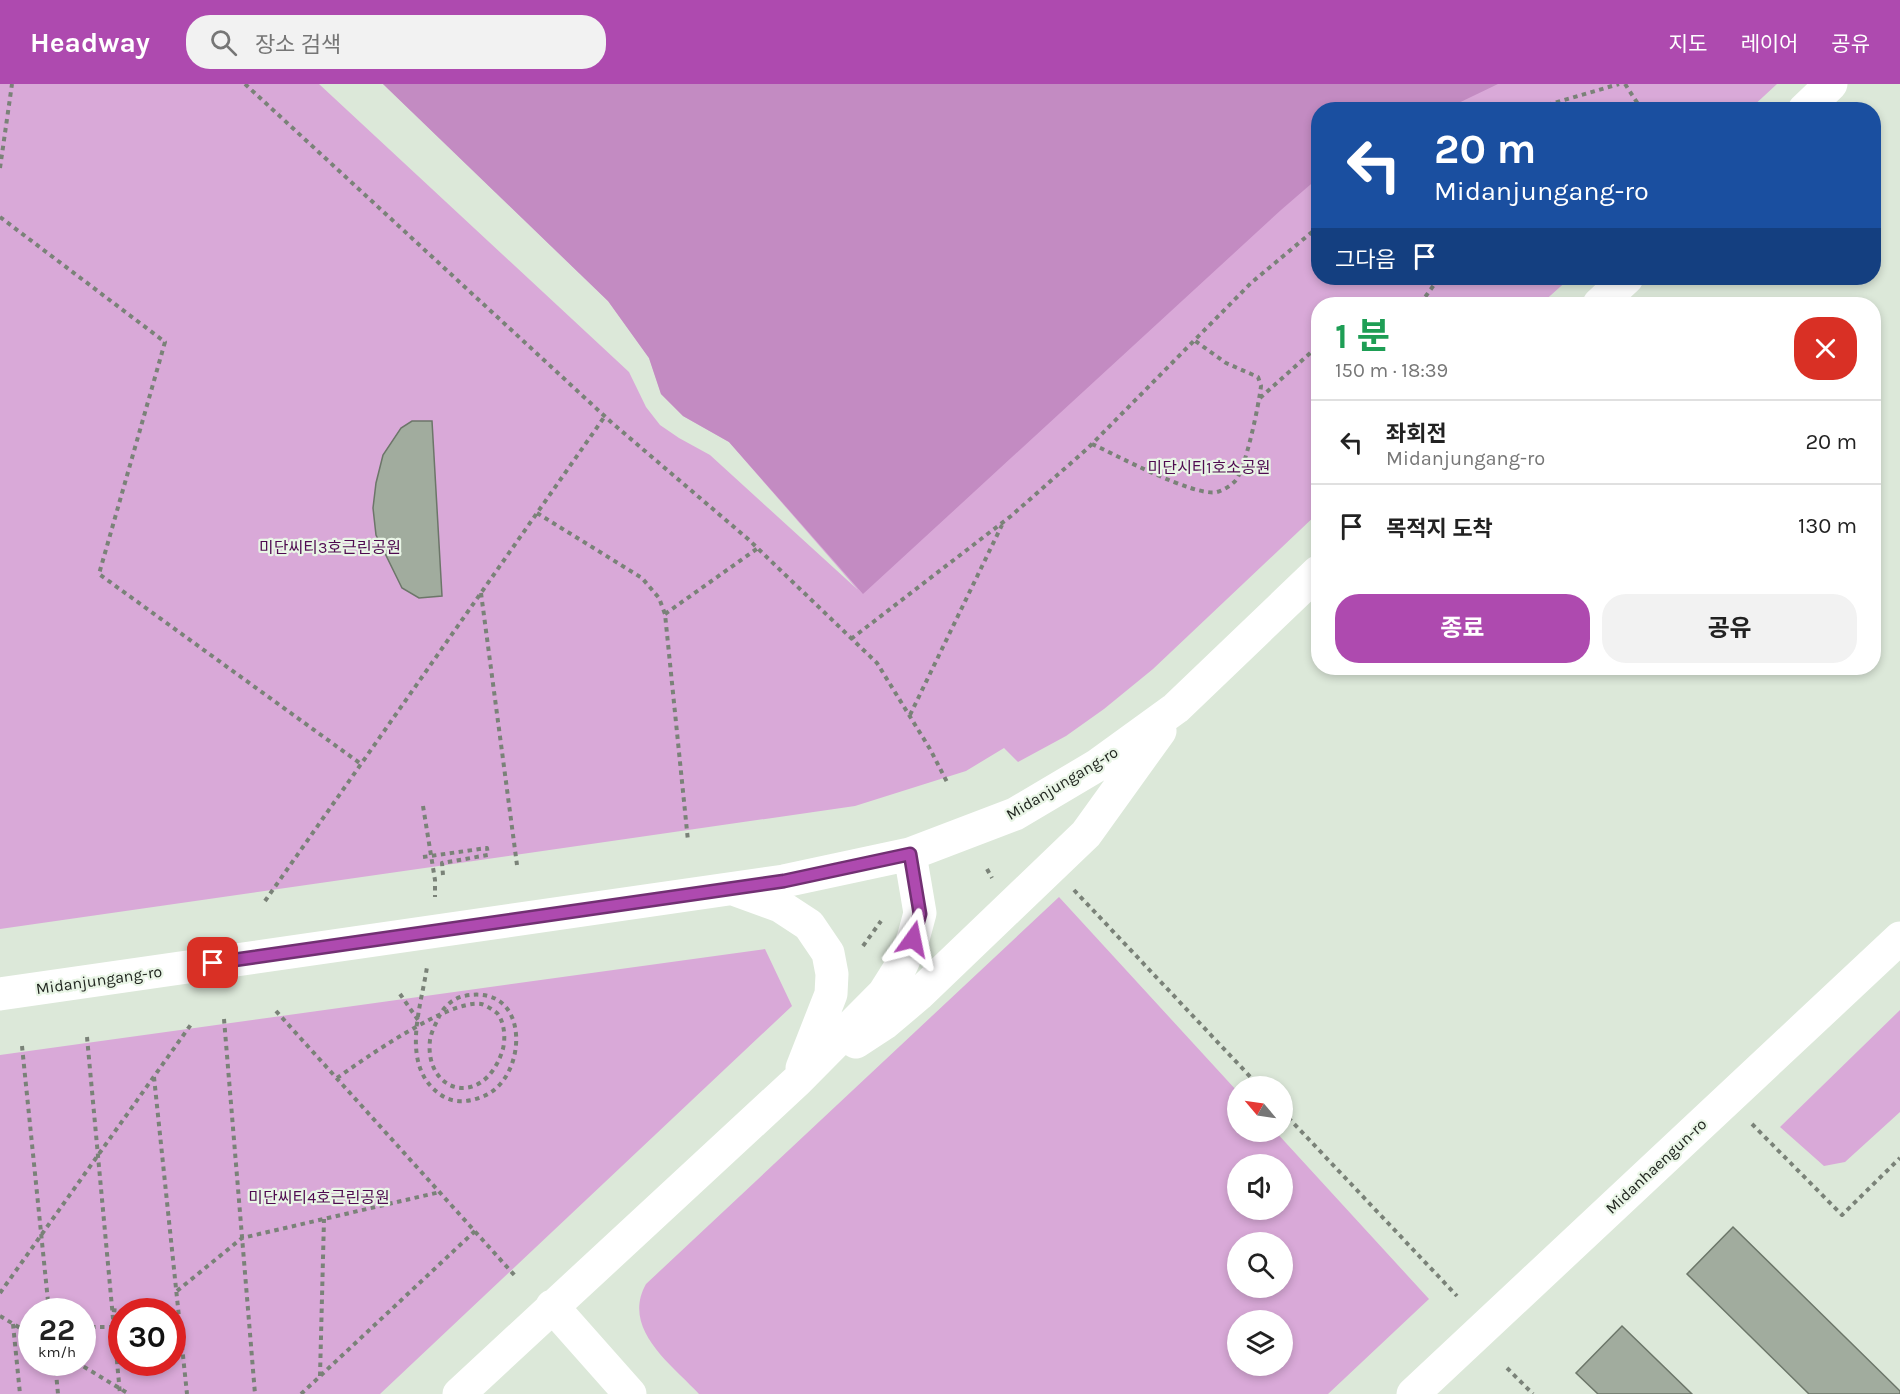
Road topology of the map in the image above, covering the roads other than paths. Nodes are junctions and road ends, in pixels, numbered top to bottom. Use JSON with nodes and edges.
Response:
{"nodes":[{"id":1,"x":1831,"y":84,"type":"edge"},
{"id":2,"x":1812,"y":102,"type":"edge"},
{"id":3,"x":1620,"y":285,"type":"edge"},
{"id":4,"x":1607,"y":297,"type":"edge"},
{"id":5,"x":1311,"y":579,"type":"edge"},
{"id":6,"x":1176,"y":708,"type":"junction"},
{"id":7,"x":910,"y":854,"type":"junction"},
{"id":8,"x":732,"y":888,"type":"junction"},
{"id":9,"x":1900,"y":938,"type":"edge"},
{"id":10,"x":0,"y":994,"type":"edge"},
{"id":11,"x":797,"y":1081,"type":"junction"},
{"id":12,"x":552,"y":1306,"type":"junction"},
{"id":13,"x":459,"y":1394,"type":"edge"},
{"id":14,"x":630,"y":1394,"type":"edge"},
{"id":15,"x":1413,"y":1394,"type":"edge"}],
"edges":[{"from":1,"to":2,"type":"street"},
{"from":3,"to":4,"type":"street"},
{"from":5,"to":6,"type":"street","name":"Midanjungang-ro"},
{"from":6,"to":7,"type":"street","name":"Midanjungang-ro"},
{"from":6,"to":11,"type":"street"},
{"from":7,"to":8,"type":"street","name":"Midanjungang-ro"},
{"from":7,"to":11,"type":"street"},
{"from":8,"to":10,"type":"street","name":"Midanjungang-ro"},
{"from":8,"to":11,"type":"street"},
{"from":9,"to":15,"type":"street","name":"Midanhaengun-ro"},
{"from":11,"to":12,"type":"street"},
{"from":12,"to":13,"type":"street"},
{"from":12,"to":14,"type":"street"}]}
